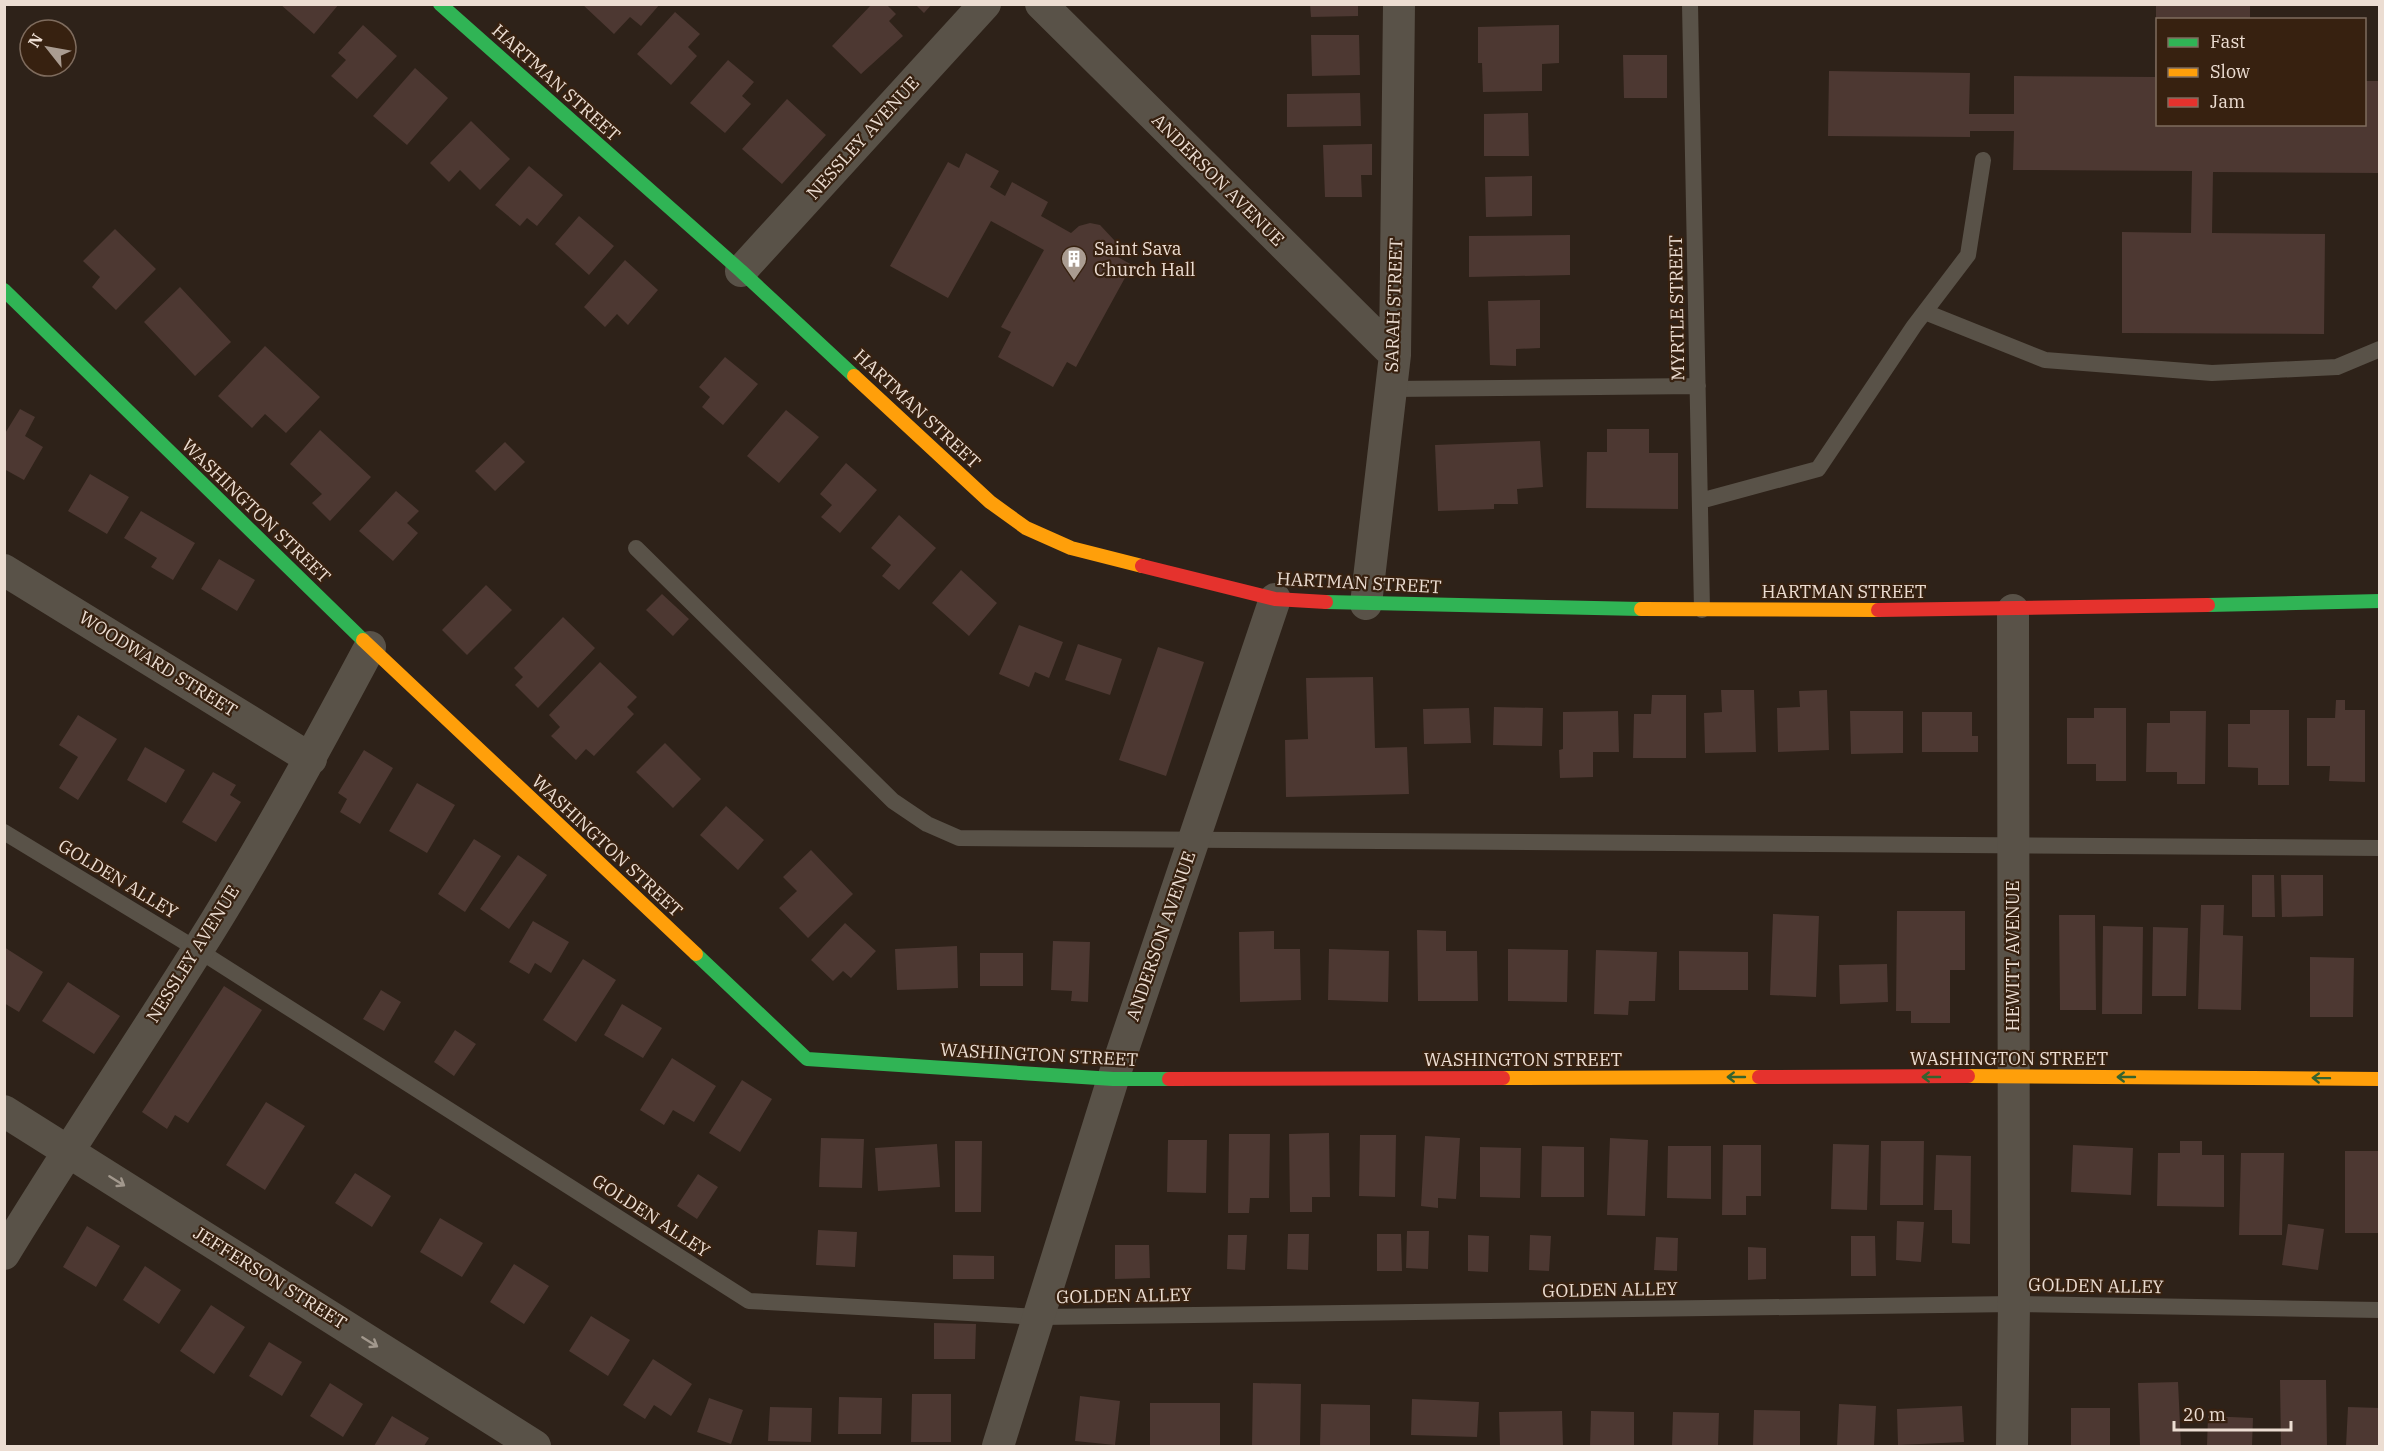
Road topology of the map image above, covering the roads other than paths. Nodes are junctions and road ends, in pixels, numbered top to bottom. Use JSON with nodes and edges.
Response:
{"nodes":[{"id":1,"x":440,"y":4,"type":"edge"},
{"id":2,"x":985,"y":4,"type":"edge"},
{"id":3,"x":1041,"y":4,"type":"edge"},
{"id":4,"x":1398,"y":4,"type":"edge"},
{"id":5,"x":1690,"y":4,"type":"edge"},
{"id":6,"x":1983,"y":160,"type":"dead end"},
{"id":7,"x":741,"y":272,"type":"junction"},
{"id":8,"x":4,"y":290,"type":"edge"},
{"id":9,"x":1924,"y":312,"type":"junction"},
{"id":10,"x":2379,"y":349,"type":"edge"},
{"id":11,"x":1395,"y":355,"type":"junction"},
{"id":12,"x":1698,"y":386,"type":"junction"},
{"id":13,"x":1391,"y":389,"type":"junction"},
{"id":14,"x":1700,"y":501,"type":"junction"},
{"id":15,"x":636,"y":548,"type":"dead end"},
{"id":16,"x":4,"y":570,"type":"edge"},
{"id":17,"x":1275,"y":599,"type":"junction"},
{"id":18,"x":2379,"y":601,"type":"edge"},
{"id":19,"x":1366,"y":604,"type":"junction"},
{"id":20,"x":1702,"y":610,"type":"junction"},
{"id":21,"x":2013,"y":610,"type":"junction"},
{"id":22,"x":370,"y":647,"type":"junction"},
{"id":23,"x":311,"y":759,"type":"junction"},
{"id":24,"x":4,"y":832,"type":"edge"},
{"id":25,"x":1193,"y":842,"type":"junction"},
{"id":26,"x":2013,"y":847,"type":"junction"},
{"id":27,"x":2379,"y":848,"type":"edge"},
{"id":28,"x":198,"y":950,"type":"junction"},
{"id":29,"x":2013,"y":1076,"type":"junction"},
{"id":30,"x":1113,"y":1079,"type":"junction"},
{"id":31,"x":2379,"y":1079,"type":"edge"},
{"id":32,"x":4,"y":1111,"type":"edge"},
{"id":33,"x":68,"y":1149,"type":"junction"},
{"id":34,"x":4,"y":1254,"type":"edge"},
{"id":35,"x":2014,"y":1304,"type":"junction"},
{"id":36,"x":2379,"y":1310,"type":"edge"},
{"id":37,"x":1040,"y":1317,"type":"junction"},
{"id":38,"x":536,"y":1446,"type":"edge"},
{"id":39,"x":998,"y":1446,"type":"edge"},
{"id":40,"x":2012,"y":1446,"type":"edge"}],
"edges":[{"from":1,"to":7,"type":"street","name":"HARTMAN STREET"},
{"from":2,"to":7,"type":"street","name":"NESSLEY AVENUE"},
{"from":3,"to":11,"type":"street","name":"ANDERSON AVENUE"},
{"from":4,"to":11,"type":"street","name":"SARAH STREET"},
{"from":5,"to":12,"type":"lane","name":"MYRTLE STREET"},
{"from":6,"to":9,"type":"lane"},
{"from":7,"to":17,"type":"street","name":"HARTMAN STREET"},
{"from":8,"to":22,"type":"street","name":"WASHINGTON STREET"},
{"from":9,"to":10,"type":"lane"},
{"from":9,"to":14,"type":"lane"},
{"from":11,"to":13,"type":"street","name":"SARAH STREET"},
{"from":12,"to":13,"type":"lane"},
{"from":12,"to":14,"type":"lane","name":"MYRTLE STREET"},
{"from":13,"to":19,"type":"street","name":"SARAH STREET"},
{"from":14,"to":20,"type":"lane","name":"MYRTLE STREET"},
{"from":15,"to":25,"type":"lane"},
{"from":16,"to":23,"type":"street","name":"WOODWARD STREET"},
{"from":17,"to":19,"type":"street","name":"HARTMAN STREET"},
{"from":17,"to":25,"type":"street","name":"ANDERSON AVENUE"},
{"from":18,"to":21,"type":"street","name":"HARTMAN STREET"},
{"from":19,"to":20,"type":"street","name":"HARTMAN STREET"},
{"from":20,"to":21,"type":"street","name":"HARTMAN STREET"},
{"from":21,"to":26,"type":"street","name":"HEWITT AVENUE"},
{"from":22,"to":23,"type":"street","name":"NESSLEY AVENUE"},
{"from":22,"to":30,"type":"street","name":"WASHINGTON STREET"},
{"from":23,"to":28,"type":"street","name":"NESSLEY AVENUE"},
{"from":24,"to":28,"type":"lane","name":"GOLDEN ALLEY"},
{"from":25,"to":26,"type":"lane"},
{"from":25,"to":30,"type":"street","name":"ANDERSON AVENUE"},
{"from":26,"to":27,"type":"lane"},
{"from":26,"to":29,"type":"street","name":"HEWITT AVENUE"},
{"from":28,"to":33,"type":"street","name":"NESSLEY AVENUE"},
{"from":28,"to":37,"type":"lane","name":"GOLDEN ALLEY"},
{"from":29,"to":30,"type":"street","name":"WASHINGTON STREET","one_way":true},
{"from":31,"to":29,"type":"street","name":"WASHINGTON STREET","one_way":true},
{"from":29,"to":35,"type":"street","name":"HEWITT AVENUE"},
{"from":30,"to":37,"type":"street","name":"ANDERSON AVENUE"},
{"from":32,"to":33,"type":"street","name":"JEFFERSON STREET"},
{"from":33,"to":34,"type":"street","name":"NESSLEY AVENUE"},
{"from":33,"to":38,"type":"street","name":"JEFFERSON STREET","one_way":true},
{"from":35,"to":36,"type":"lane","name":"GOLDEN ALLEY"},
{"from":35,"to":37,"type":"lane","name":"GOLDEN ALLEY"},
{"from":35,"to":40,"type":"street","name":"HEWITT AVENUE"},
{"from":37,"to":39,"type":"street","name":"ANDERSON AVENUE"}]}
